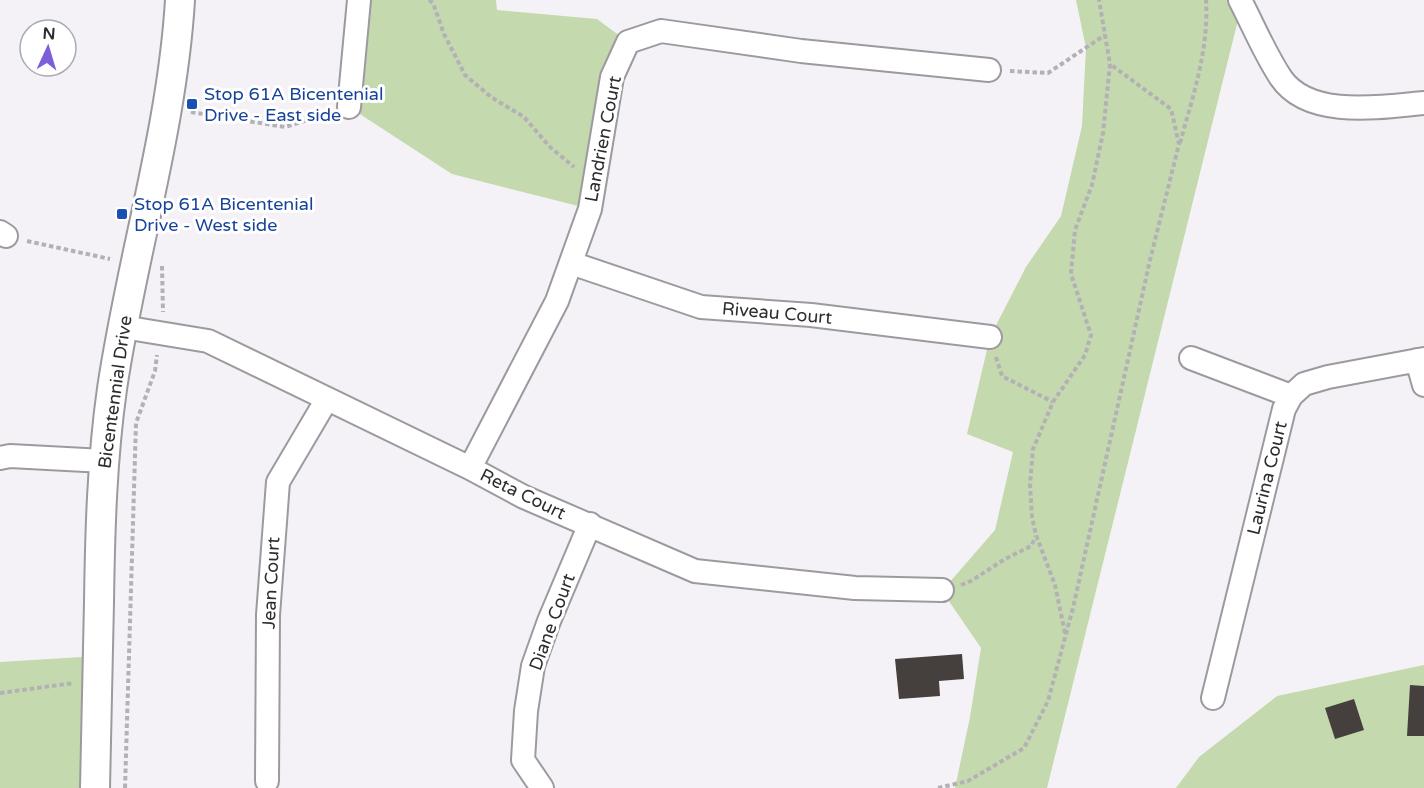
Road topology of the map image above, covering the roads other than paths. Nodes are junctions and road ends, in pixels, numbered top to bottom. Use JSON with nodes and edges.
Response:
{"nodes":[{"id":1,"x":180,"y":0,"type":"edge"},
{"id":2,"x":359,"y":0,"type":"edge"},
{"id":3,"x":1240,"y":0,"type":"edge"},
{"id":4,"x":989,"y":70,"type":"road end"},
{"id":5,"x":1424,"y":103,"type":"edge"},
{"id":6,"x":349,"y":107,"type":"road end"},
{"id":7,"x":571,"y":263,"type":"junction"},
{"id":8,"x":123,"y":327,"type":"junction"},
{"id":9,"x":990,"y":338,"type":"road end"},
{"id":10,"x":1191,"y":358,"type":"dead end"},
{"id":11,"x":1420,"y":360,"type":"edge"},
{"id":12,"x":1424,"y":385,"type":"edge"},
{"id":13,"x":1291,"y":396,"type":"junction"},
{"id":14,"x":327,"y":399,"type":"junction"},
{"id":15,"x":0,"y":458,"type":"edge"},
{"id":16,"x":104,"y":461,"type":"junction"},
{"id":17,"x":470,"y":468,"type":"junction"},
{"id":18,"x":590,"y":525,"type":"junction"},
{"id":19,"x":942,"y":591,"type":"road end"},
{"id":20,"x":1212,"y":698,"type":"dead end"},
{"id":21,"x":267,"y":781,"type":"dead end"},
{"id":22,"x":95,"y":788,"type":"edge"},
{"id":23,"x":542,"y":788,"type":"edge"}],
"edges":[{"from":1,"to":8,"type":"street","name":"Bicentennial Drive"},
{"from":2,"to":6,"type":"street"},
{"from":3,"to":5,"type":"street"},
{"from":4,"to":7,"type":"street","name":"Landrien Court"},
{"from":7,"to":9,"type":"street","name":"Riveau Court"},
{"from":7,"to":17,"type":"street","name":"Landrien Court"},
{"from":8,"to":14,"type":"street","name":"Reta Court"},
{"from":8,"to":16,"type":"street","name":"Bicentennial Drive"},
{"from":10,"to":13,"type":"street"},
{"from":11,"to":12,"type":"street"},
{"from":11,"to":13,"type":"street"},
{"from":13,"to":20,"type":"street","name":"Laurina Court"},
{"from":14,"to":17,"type":"street","name":"Reta Court"},
{"from":14,"to":21,"type":"street","name":"Jean Court"},
{"from":15,"to":16,"type":"street"},
{"from":16,"to":22,"type":"street","name":"Bicentennial Drive"},
{"from":17,"to":18,"type":"street","name":"Reta Court"},
{"from":18,"to":19,"type":"street","name":"Reta Court"},
{"from":18,"to":23,"type":"street","name":"Diane Court"}]}
